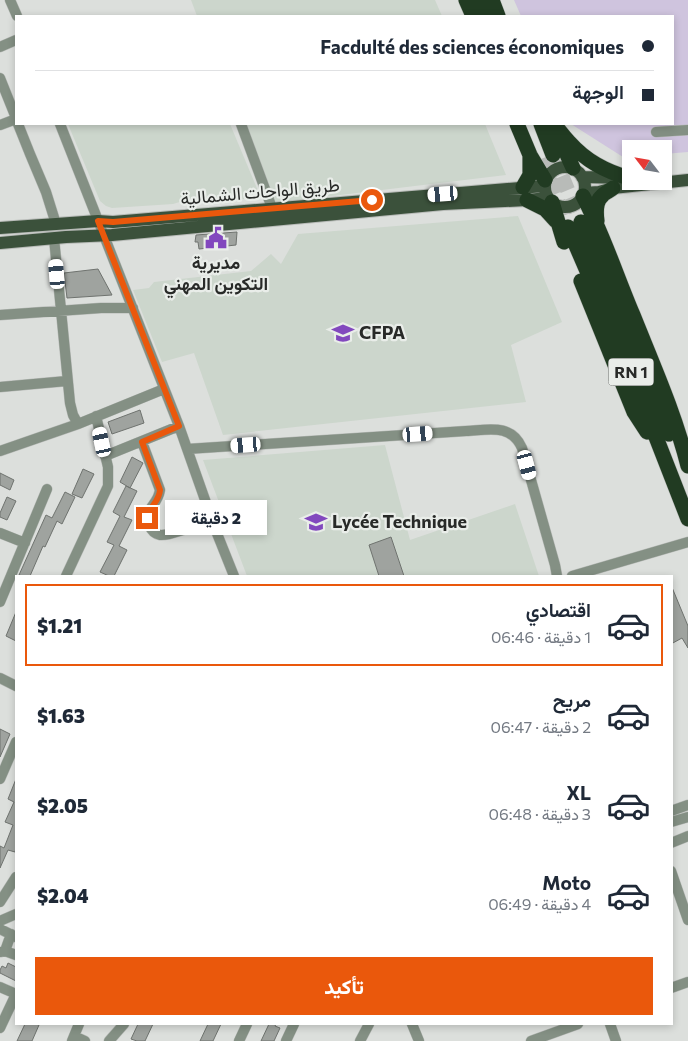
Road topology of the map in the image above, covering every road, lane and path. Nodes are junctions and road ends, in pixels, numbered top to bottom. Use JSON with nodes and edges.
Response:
{"nodes":[{"id":1,"x":10,"y":0,"type":"edge"},
{"id":2,"x":466,"y":0,"type":"edge"},
{"id":3,"x":478,"y":0,"type":"edge"},
{"id":4,"x":492,"y":0,"type":"edge"},
{"id":5,"x":503,"y":0,"type":"edge"},
{"id":6,"x":17,"y":15,"type":"edge"},
{"id":7,"x":473,"y":15,"type":"edge"},
{"id":8,"x":485,"y":15,"type":"edge"},
{"id":9,"x":498,"y":15,"type":"edge"},
{"id":10,"x":509,"y":15,"type":"edge"},
{"id":11,"x":15,"y":40,"type":"edge"},
{"id":12,"x":0,"y":47,"type":"edge"},
{"id":13,"x":0,"y":78,"type":"edge"},
{"id":14,"x":15,"y":116,"type":"edge"},
{"id":15,"x":15,"y":119,"type":"edge"},
{"id":16,"x":0,"y":125,"type":"edge"},
{"id":17,"x":18,"y":125,"type":"edge"},
{"id":18,"x":60,"y":125,"type":"edge"},
{"id":19,"x":241,"y":125,"type":"edge"},
{"id":20,"x":518,"y":125,"type":"edge"},
{"id":21,"x":527,"y":125,"type":"edge"},
{"id":22,"x":541,"y":125,"type":"edge"},
{"id":23,"x":554,"y":125,"type":"edge"},
{"id":24,"x":555,"y":125,"type":"edge"},
{"id":25,"x":688,"y":130,"type":"edge"},
{"id":26,"x":656,"y":132,"type":"dead end"},
{"id":27,"x":541,"y":156,"type":"junction"},
{"id":28,"x":577,"y":172,"type":"junction"},
{"id":29,"x":688,"y":172,"type":"edge"},
{"id":30,"x":672,"y":174,"type":"edge"},
{"id":31,"x":622,"y":175,"type":"edge"},
{"id":32,"x":622,"y":177,"type":"edge"},
{"id":33,"x":688,"y":180,"type":"edge"},
{"id":34,"x":613,"y":188,"type":"junction"},
{"id":35,"x":547,"y":191,"type":"junction"},
{"id":36,"x":525,"y":194,"type":"junction"},
{"id":37,"x":583,"y":194,"type":"junction"},
{"id":38,"x":272,"y":208,"type":"junction"},
{"id":39,"x":98,"y":221,"type":"junction"},
{"id":40,"x":56,"y":224,"type":"junction"},
{"id":41,"x":569,"y":225,"type":"junction"},
{"id":42,"x":598,"y":225,"type":"junction"},
{"id":43,"x":0,"y":228,"type":"edge"},
{"id":44,"x":104,"y":235,"type":"junction"},
{"id":45,"x":54,"y":238,"type":"junction"},
{"id":46,"x":0,"y":243,"type":"edge"},
{"id":47,"x":133,"y":308,"type":"junction"},
{"id":48,"x":60,"y":311,"type":"junction"},
{"id":49,"x":0,"y":316,"type":"edge"},
{"id":50,"x":67,"y":381,"type":"junction"},
{"id":51,"x":0,"y":387,"type":"edge"},
{"id":52,"x":164,"y":389,"type":"junction"},
{"id":53,"x":96,"y":416,"type":"junction"},
{"id":54,"x":78,"y":424,"type":"junction"},
{"id":55,"x":179,"y":426,"type":"junction"},
{"id":56,"x":142,"y":442,"type":"junction"},
{"id":57,"x":0,"y":448,"type":"edge"},
{"id":58,"x":186,"y":449,"type":"junction"},
{"id":59,"x":105,"y":456,"type":"junction"},
{"id":60,"x":688,"y":466,"type":"edge"},
{"id":61,"x":688,"y":479,"type":"edge"},
{"id":62,"x":47,"y":489,"type":"dead end"},
{"id":63,"x":212,"y":518,"type":"junction"},
{"id":64,"x":688,"y":519,"type":"edge"},
{"id":65,"x":0,"y":533,"type":"edge"},
{"id":66,"x":688,"y":542,"type":"edge"},
{"id":67,"x":25,"y":543,"type":"junction"},
{"id":68,"x":66,"y":575,"type":"edge"},
{"id":69,"x":234,"y":575,"type":"edge"},
{"id":70,"x":557,"y":575,"type":"edge"},
{"id":71,"x":575,"y":575,"type":"edge"},
{"id":72,"x":0,"y":602,"type":"edge"},
{"id":73,"x":0,"y":678,"type":"edge"},
{"id":74,"x":15,"y":684,"type":"edge"},
{"id":75,"x":15,"y":744,"type":"edge"},
{"id":76,"x":0,"y":779,"type":"edge"},
{"id":77,"x":688,"y":805,"type":"edge"},
{"id":78,"x":673,"y":810,"type":"edge"},
{"id":79,"x":688,"y":817,"type":"edge"},
{"id":80,"x":673,"y":821,"type":"edge"},
{"id":81,"x":688,"y":836,"type":"edge"},
{"id":82,"x":673,"y":842,"type":"edge"},
{"id":83,"x":673,"y":877,"type":"edge"},
{"id":84,"x":15,"y":879,"type":"edge"},
{"id":85,"x":0,"y":902,"type":"edge"},
{"id":86,"x":0,"y":911,"type":"edge"},
{"id":87,"x":13,"y":915,"type":"edge"},
{"id":88,"x":688,"y":920,"type":"edge"},
{"id":89,"x":0,"y":921,"type":"edge"},
{"id":90,"x":0,"y":929,"type":"edge"},
{"id":91,"x":14,"y":936,"type":"edge"},
{"id":92,"x":2,"y":951,"type":"edge"},
{"id":93,"x":15,"y":955,"type":"edge"},
{"id":94,"x":688,"y":982,"type":"edge"},
{"id":95,"x":0,"y":987,"type":"edge"},
{"id":96,"x":673,"y":987,"type":"edge"},
{"id":97,"x":15,"y":994,"type":"edge"},
{"id":98,"x":15,"y":996,"type":"edge"},
{"id":99,"x":79,"y":1025,"type":"edge"},
{"id":100,"x":123,"y":1025,"type":"edge"},
{"id":101,"x":247,"y":1025,"type":"edge"},
{"id":102,"x":294,"y":1025,"type":"edge"},
{"id":103,"x":368,"y":1025,"type":"edge"},
{"id":104,"x":412,"y":1025,"type":"edge"},
{"id":105,"x":575,"y":1025,"type":"edge"},
{"id":106,"x":610,"y":1025,"type":"edge"},
{"id":107,"x":0,"y":1028,"type":"edge"},
{"id":108,"x":73,"y":1038,"type":"edge"},
{"id":109,"x":85,"y":1041,"type":"edge"},
{"id":110,"x":109,"y":1041,"type":"edge"},
{"id":111,"x":240,"y":1041,"type":"edge"},
{"id":112,"x":286,"y":1041,"type":"edge"},
{"id":113,"x":360,"y":1041,"type":"edge"},
{"id":114,"x":419,"y":1041,"type":"edge"},
{"id":115,"x":531,"y":1041,"type":"edge"},
{"id":116,"x":616,"y":1041,"type":"edge"}],
"edges":[{"from":1,"to":6,"type":"street"},
{"from":2,"to":7,"type":"highway"},
{"from":3,"to":8,"type":"highway"},
{"from":4,"to":9,"type":"highway"},
{"from":5,"to":10,"type":"highway"},
{"from":11,"to":12,"type":"street"},
{"from":13,"to":14,"type":"street"},
{"from":15,"to":16,"type":"street"},
{"from":17,"to":40,"type":"street"},
{"from":18,"to":39,"type":"street"},
{"from":19,"to":38,"type":"street"},
{"from":20,"to":27,"type":"highway"},
{"from":21,"to":27,"type":"highway"},
{"from":22,"to":27,"type":"highway"},
{"from":23,"to":28,"type":"highway"},
{"from":24,"to":31,"type":"highway"},
{"from":25,"to":26,"type":"street"},
{"from":27,"to":35,"type":"highway"},
{"from":27,"to":36,"type":"highway"},
{"from":28,"to":32,"type":"main road"},
{"from":28,"to":35,"type":"main road"},
{"from":28,"to":37,"type":"main road"},
{"from":29,"to":30,"type":"main road"},
{"from":33,"to":34,"type":"main road"},
{"from":34,"to":37,"type":"main road"},
{"from":34,"to":42,"type":"highway"},
{"from":35,"to":36,"type":"main road","name":"طريق الواحات الشمالية"},
{"from":35,"to":37,"type":"main road"},
{"from":35,"to":41,"type":"highway"},
{"from":36,"to":38,"type":"main road","name":"طريق الواحات الشمالية"},
{"from":36,"to":41,"type":"highway"},
{"from":36,"to":44,"type":"main road","name":"طريق الواحات الشمالية"},
{"from":37,"to":42,"type":"highway"},
{"from":38,"to":39,"type":"main road","name":"طريق الواحات الشمالية"},
{"from":39,"to":40,"type":"main road","name":"طريق الواحات الشمالية"},
{"from":39,"to":44,"type":"street"},
{"from":40,"to":43,"type":"main road","name":"طريق الواحات الشمالية"},
{"from":41,"to":61,"type":"highway","number":"RN 1"},
{"from":41,"to":64,"type":"highway","number":"RN 1"},
{"from":42,"to":60,"type":"highway"},
{"from":44,"to":45,"type":"main road","name":"طريق الواحات الشمالية"},
{"from":44,"to":47,"type":"street"},
{"from":45,"to":46,"type":"main road","name":"طريق الواحات الشمالية"},
{"from":45,"to":48,"type":"street"},
{"from":47,"to":48,"type":"street"},
{"from":47,"to":52,"type":"street"},
{"from":48,"to":49,"type":"street"},
{"from":48,"to":50,"type":"street"},
{"from":50,"to":51,"type":"street"},
{"from":50,"to":54,"type":"street"},
{"from":52,"to":53,"type":"street"},
{"from":52,"to":55,"type":"street"},
{"from":53,"to":54,"type":"street"},
{"from":53,"to":59,"type":"street"},
{"from":54,"to":57,"type":"street"},
{"from":55,"to":56,"type":"street"},
{"from":55,"to":58,"type":"street"},
{"from":56,"to":59,"type":"street"},
{"from":56,"to":63,"type":"street"},
{"from":58,"to":63,"type":"street"},
{"from":58,"to":70,"type":"street"},
{"from":59,"to":68,"type":"street"},
{"from":62,"to":67,"type":"street"},
{"from":63,"to":69,"type":"street"},
{"from":65,"to":67,"type":"street"},
{"from":66,"to":71,"type":"street"},
{"from":67,"to":72,"type":"street"},
{"from":73,"to":74,"type":"street"},
{"from":75,"to":76,"type":"street"},
{"from":77,"to":78,"type":"street"},
{"from":79,"to":80,"type":"street"},
{"from":81,"to":82,"type":"street"},
{"from":83,"to":88,"type":"street"},
{"from":84,"to":85,"type":"street"},
{"from":86,"to":87,"type":"street"},
{"from":87,"to":89,"type":"street"},
{"from":90,"to":91,"type":"street"},
{"from":91,"to":92,"type":"street"},
{"from":92,"to":93,"type":"street"},
{"from":94,"to":96,"type":"street"},
{"from":95,"to":97,"type":"street"},
{"from":98,"to":107,"type":"street"},
{"from":99,"to":108,"type":"street"},
{"from":100,"to":110,"type":"street"},
{"from":101,"to":111,"type":"street"},
{"from":102,"to":112,"type":"street"},
{"from":103,"to":113,"type":"street"},
{"from":104,"to":114,"type":"street"},
{"from":105,"to":115,"type":"street"},
{"from":106,"to":116,"type":"street"},
{"from":108,"to":109,"type":"street"}]}
